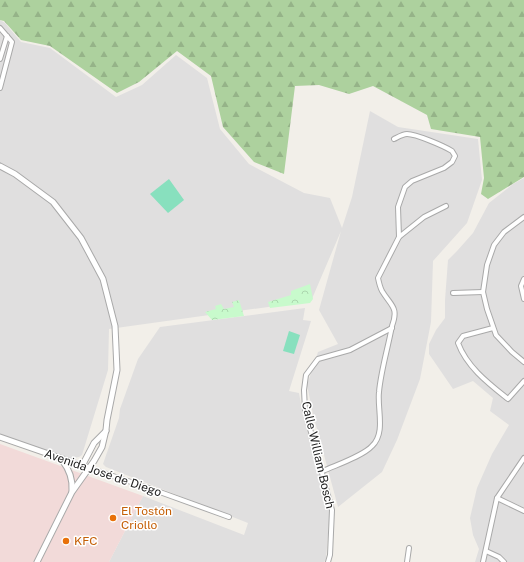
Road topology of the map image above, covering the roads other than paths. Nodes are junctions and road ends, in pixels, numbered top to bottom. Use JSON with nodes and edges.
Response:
{"nodes":[{"id":1,"x":0,"y":28,"type":"edge"},
{"id":2,"x":7,"y":36,"type":"junction"},
{"id":3,"x":0,"y":59,"type":"edge"},
{"id":4,"x":0,"y":88,"type":"edge"},
{"id":5,"x":394,"y":139,"type":"dead end"},
{"id":6,"x":0,"y":166,"type":"edge"},
{"id":7,"x":446,"y":206,"type":"dead end"},
{"id":8,"x":524,"y":217,"type":"edge"},
{"id":9,"x":399,"y":237,"type":"junction"},
{"id":10,"x":524,"y":279,"type":"edge"},
{"id":11,"x":483,"y":292,"type":"junction"},
{"id":12,"x":452,"y":293,"type":"dead end"},
{"id":13,"x":524,"y":298,"type":"edge"},
{"id":14,"x":392,"y":328,"type":"junction"},
{"id":15,"x":493,"y":328,"type":"junction"},
{"id":16,"x":524,"y":362,"type":"edge"},
{"id":17,"x":524,"y":381,"type":"edge"},
{"id":18,"x":106,"y":430,"type":"junction"},
{"id":19,"x":0,"y":437,"type":"edge"},
{"id":20,"x":524,"y":458,"type":"edge"},
{"id":21,"x":61,"y":459,"type":"junction"},
{"id":22,"x":82,"y":466,"type":"junction"},
{"id":23,"x":89,"y":468,"type":"junction"},
{"id":24,"x":323,"y":471,"type":"junction"},
{"id":25,"x":72,"y":492,"type":"junction"},
{"id":26,"x":497,"y":498,"type":"junction"},
{"id":27,"x":524,"y":511,"type":"edge"},
{"id":28,"x":229,"y":517,"type":"dead end"},
{"id":29,"x":410,"y":548,"type":"dead end"},
{"id":30,"x":486,"y":551,"type":"junction"},
{"id":31,"x":38,"y":562,"type":"edge"},
{"id":32,"x":328,"y":562,"type":"edge"},
{"id":33,"x":407,"y":562,"type":"edge"},
{"id":34,"x":482,"y":562,"type":"edge"},
{"id":35,"x":504,"y":562,"type":"edge"}],
"edges":[{"from":1,"to":2,"type":"street"},
{"from":2,"to":3,"type":"street"},
{"from":2,"to":4,"type":"street"},
{"from":5,"to":9,"type":"street"},
{"from":6,"to":18,"type":"street"},
{"from":7,"to":9,"type":"street"},
{"from":8,"to":11,"type":"street"},
{"from":9,"to":14,"type":"street"},
{"from":10,"to":13,"type":"street"},
{"from":11,"to":12,"type":"street"},
{"from":11,"to":15,"type":"street"},
{"from":14,"to":24,"type":"street"},
{"from":14,"to":24,"type":"street","name":"Calle William Bosch"},
{"from":15,"to":16,"type":"street"},
{"from":15,"to":17,"type":"street"},
{"from":18,"to":22,"type":"street"},
{"from":18,"to":23,"type":"street"},
{"from":19,"to":21,"type":"street","name":"Avenida José de Diego"},
{"from":20,"to":26,"type":"street"},
{"from":21,"to":22,"type":"street","name":"Avenida José de Diego"},
{"from":21,"to":25,"type":"street"},
{"from":22,"to":23,"type":"street","name":"Avenida José de Diego"},
{"from":23,"to":25,"type":"street"},
{"from":23,"to":28,"type":"street","name":"Avenida José de Diego"},
{"from":24,"to":32,"type":"street","name":"Calle William Bosch"},
{"from":25,"to":31,"type":"street"},
{"from":26,"to":27,"type":"street"},
{"from":26,"to":30,"type":"street"},
{"from":29,"to":33,"type":"street"},
{"from":30,"to":34,"type":"street"},
{"from":30,"to":35,"type":"street"}]}
